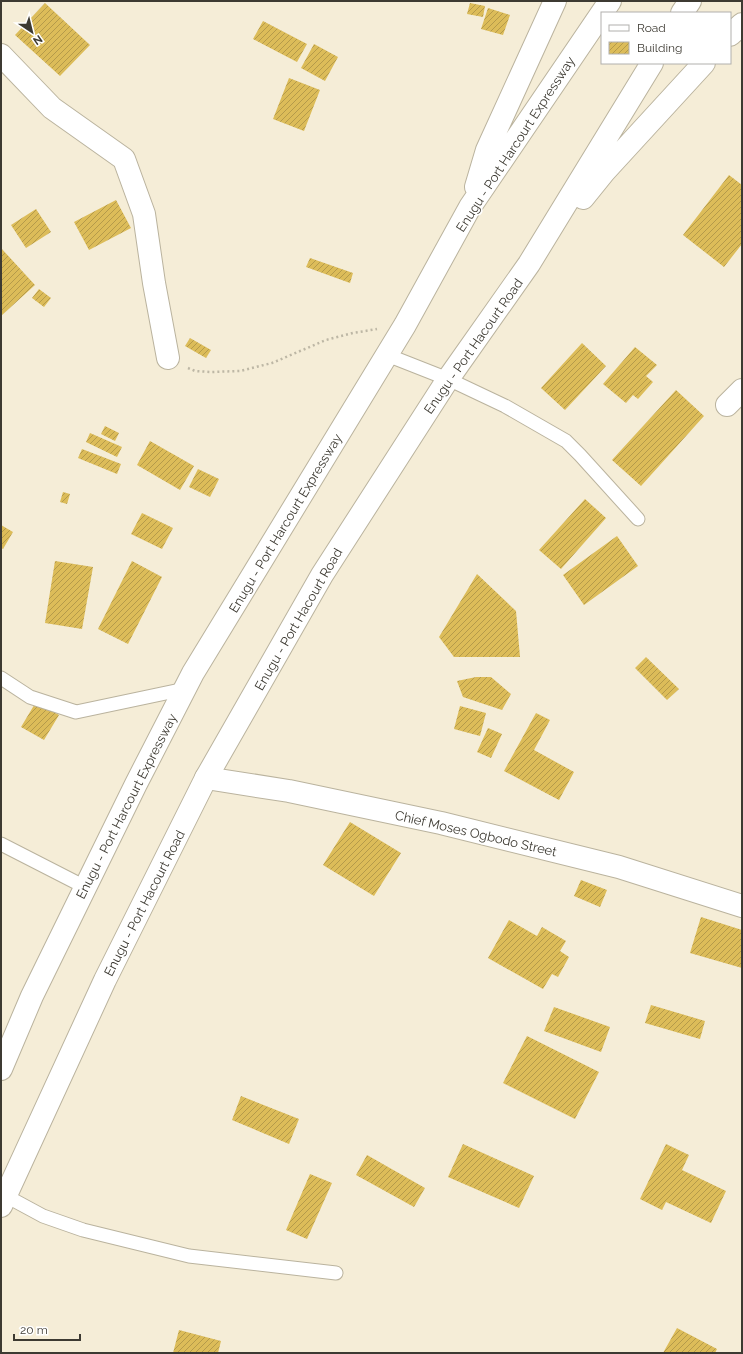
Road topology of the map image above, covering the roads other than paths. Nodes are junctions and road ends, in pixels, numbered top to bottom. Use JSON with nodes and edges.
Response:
{"nodes":[{"id":1,"x":555,"y":1,"type":"edge"},
{"id":2,"x":610,"y":1,"type":"edge"},
{"id":3,"x":690,"y":1,"type":"edge"},
{"id":4,"x":603,"y":12,"type":"edge"},
{"id":5,"x":683,"y":12,"type":"edge"},
{"id":6,"x":601,"y":14,"type":"edge"},
{"id":7,"x":742,"y":24,"type":"edge"},
{"id":8,"x":731,"y":34,"type":"edge"},
{"id":9,"x":1,"y":55,"type":"edge"},
{"id":10,"x":651,"y":64,"type":"edge"},
{"id":11,"x":703,"y":64,"type":"edge"},
{"id":12,"x":470,"y":207,"type":"junction"},
{"id":13,"x":529,"y":264,"type":"junction"},
{"id":14,"x":387,"y":355,"type":"junction"},
{"id":15,"x":168,"y":358,"type":"road end"},
{"id":16,"x":448,"y":379,"type":"junction"},
{"id":17,"x":742,"y":390,"type":"edge"},
{"id":18,"x":727,"y":405,"type":"dead end"},
{"id":19,"x":638,"y":519,"type":"dead end"},
{"id":20,"x":1,"y":678,"type":"edge"},
{"id":21,"x":185,"y":690,"type":"junction"},
{"id":22,"x":206,"y":778,"type":"junction"},
{"id":23,"x":1,"y":844,"type":"edge"},
{"id":24,"x":85,"y":887,"type":"junction"},
{"id":25,"x":742,"y":906,"type":"edge"},
{"id":26,"x":1,"y":1069,"type":"edge"},
{"id":27,"x":3,"y":1201,"type":"edge"},
{"id":28,"x":336,"y":1273,"type":"dead end"}],
"edges":[{"from":1,"to":12,"type":"main road"},
{"from":2,"to":4,"type":"main road","name":"Enugu - Port Harcourt Expressway"},
{"from":3,"to":5,"type":"main road"},
{"from":6,"to":12,"type":"main road","name":"Enugu - Port Harcourt Expressway"},
{"from":7,"to":8,"type":"main road"},
{"from":9,"to":15,"type":"main road"},
{"from":10,"to":13,"type":"main road","name":"Enugu - Port Hacourt Road"},
{"from":11,"to":13,"type":"main road"},
{"from":12,"to":14,"type":"main road","name":"Enugu - Port Harcourt Expressway"},
{"from":13,"to":16,"type":"main road","name":"Enugu - Port Hacourt Road"},
{"from":14,"to":16,"type":"lane"},
{"from":14,"to":21,"type":"main road","name":"Enugu - Port Harcourt Expressway"},
{"from":16,"to":19,"type":"lane"},
{"from":16,"to":22,"type":"main road","name":"Enugu - Port Hacourt Road"},
{"from":17,"to":18,"type":"main road"},
{"from":20,"to":21,"type":"lane"},
{"from":21,"to":24,"type":"main road","name":"Enugu - Port Harcourt Expressway"},
{"from":22,"to":25,"type":"main road","name":"Chief Moses Ogbodo Street"},
{"from":22,"to":27,"type":"main road","name":"Enugu - Port Hacourt Road"},
{"from":23,"to":24,"type":"lane"},
{"from":24,"to":26,"type":"main road","name":"Enugu - Port Harcourt Expressway"},
{"from":27,"to":28,"type":"lane"}]}
